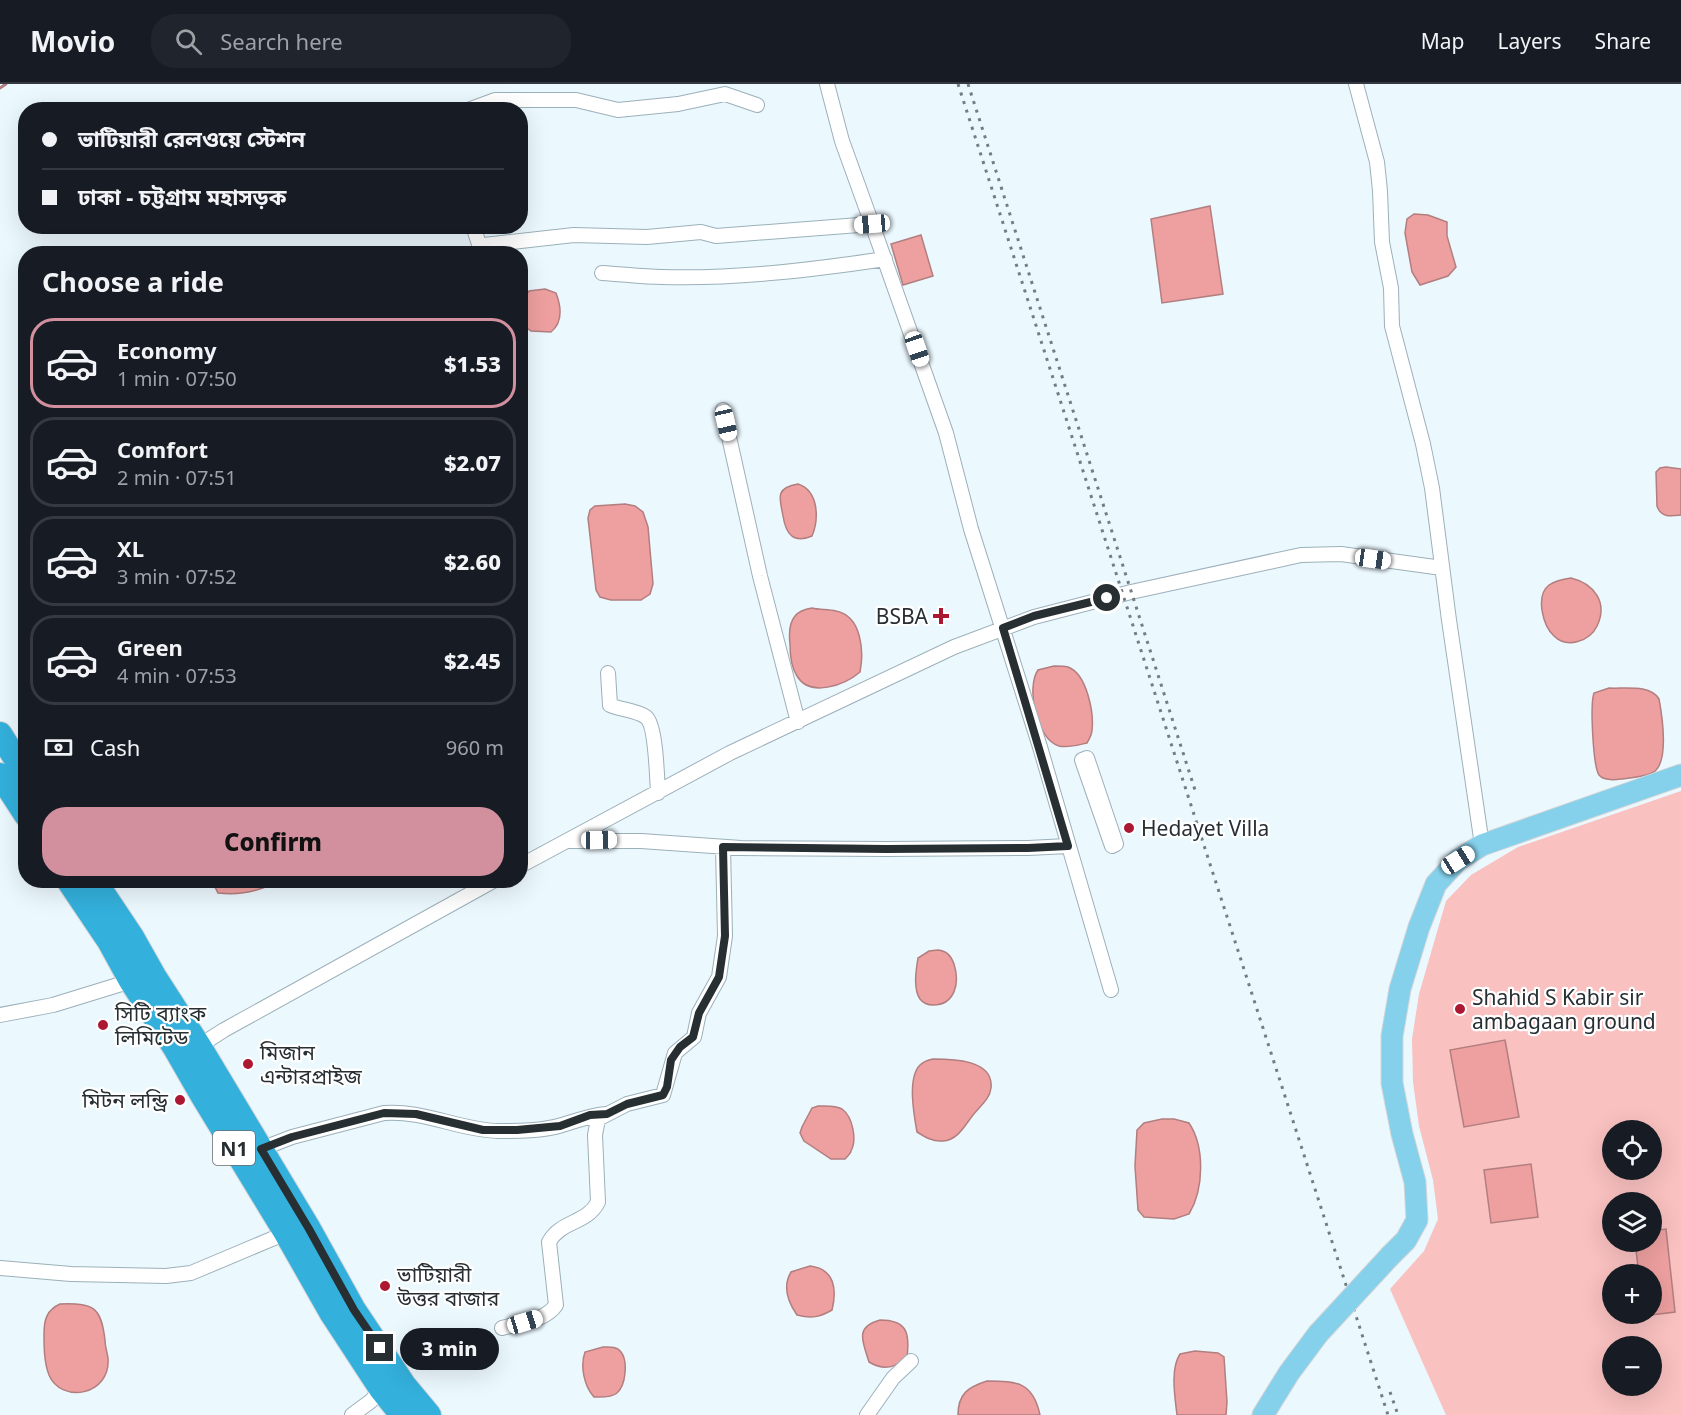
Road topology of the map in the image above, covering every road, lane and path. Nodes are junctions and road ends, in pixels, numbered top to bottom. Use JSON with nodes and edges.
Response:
{"nodes":[{"id":1,"x":827,"y":84,"type":"edge"},
{"id":2,"x":1356,"y":84,"type":"edge"},
{"id":3,"x":490,"y":102,"type":"edge"},
{"id":4,"x":757,"y":105,"type":"dead end"},
{"id":5,"x":872,"y":224,"type":"junction"},
{"id":6,"x":475,"y":234,"type":"edge"},
{"id":7,"x":885,"y":259,"type":"junction"},
{"id":8,"x":602,"y":273,"type":"dead end"},
{"id":9,"x":723,"y":410,"type":"dead end"},
{"id":10,"x":1442,"y":568,"type":"junction"},
{"id":11,"x":1003,"y":628,"type":"junction"},
{"id":12,"x":608,"y":673,"type":"dead end"},
{"id":13,"x":798,"y":722,"type":"junction"},
{"id":14,"x":0,"y":734,"type":"edge"},
{"id":15,"x":1087,"y":758,"type":"joint"},
{"id":16,"x":18,"y":762,"type":"edge"},
{"id":17,"x":0,"y":775,"type":"edge"},
{"id":18,"x":1681,"y":775,"type":"edge"},
{"id":19,"x":658,"y":793,"type":"junction"},
{"id":20,"x":18,"y":803,"type":"edge"},
{"id":21,"x":564,"y":842,"type":"junction"},
{"id":22,"x":1482,"y":845,"type":"junction"},
{"id":23,"x":1068,"y":846,"type":"junction"},
{"id":24,"x":723,"y":847,"type":"junction"},
{"id":25,"x":528,"y":862,"type":"edge"},
{"id":26,"x":73,"y":888,"type":"edge"},
{"id":27,"x":99,"y":888,"type":"edge"},
{"id":28,"x":481,"y":888,"type":"edge"},
{"id":29,"x":131,"y":981,"type":"junction"},
{"id":30,"x":1111,"y":990,"type":"dead end"},
{"id":31,"x":0,"y":1015,"type":"edge"},
{"id":32,"x":199,"y":1046,"type":"junction"},
{"id":33,"x":607,"y":1114,"type":"junction"},
{"id":34,"x":261,"y":1149,"type":"junction"},
{"id":35,"x":286,"y":1233,"type":"junction"},
{"id":36,"x":0,"y":1268,"type":"edge"},
{"id":37,"x":502,"y":1328,"type":"dead end"},
{"id":38,"x":911,"y":1361,"type":"dead end"},
{"id":39,"x":381,"y":1389,"type":"junction"},
{"id":40,"x":352,"y":1415,"type":"edge"},
{"id":41,"x":402,"y":1415,"type":"edge"},
{"id":42,"x":429,"y":1415,"type":"edge"},
{"id":43,"x":867,"y":1415,"type":"edge"},
{"id":44,"x":1263,"y":1415,"type":"edge"}],
"edges":[{"from":1,"to":5,"type":"street"},
{"from":2,"to":10,"type":"street"},
{"from":3,"to":4,"type":"street"},
{"from":5,"to":6,"type":"street"},
{"from":5,"to":7,"type":"street"},
{"from":7,"to":8,"type":"street"},
{"from":7,"to":11,"type":"street"},
{"from":9,"to":13,"type":"street"},
{"from":10,"to":11,"type":"street"},
{"from":10,"to":22,"type":"street"},
{"from":11,"to":13,"type":"street"},
{"from":11,"to":23,"type":"street"},
{"from":12,"to":19,"type":"street"},
{"from":13,"to":19,"type":"street"},
{"from":14,"to":16,"type":"highway"},
{"from":15,"to":15,"type":"street"},
{"from":17,"to":20,"type":"highway"},
{"from":18,"to":22,"type":"main road"},
{"from":19,"to":21,"type":"street"},
{"from":21,"to":24,"type":"street"},
{"from":21,"to":25,"type":"street"},
{"from":22,"to":44,"type":"main road","bridge":true},
{"from":23,"to":24,"type":"street"},
{"from":23,"to":30,"type":"street"},
{"from":24,"to":33,"type":"street"},
{"from":26,"to":29,"type":"highway","number":"N1"},
{"from":27,"to":32,"type":"highway","number":"N1"},
{"from":28,"to":32,"type":"street"},
{"from":29,"to":31,"type":"street"},
{"from":29,"to":35,"type":"highway","number":"N1"},
{"from":32,"to":34,"type":"highway","number":"N1"},
{"from":33,"to":34,"type":"street"},
{"from":33,"to":37,"type":"street"},
{"from":34,"to":42,"type":"highway","number":"N1"},
{"from":35,"to":36,"type":"street"},
{"from":35,"to":39,"type":"highway","number":"N1"},
{"from":38,"to":43,"type":"street"},
{"from":39,"to":40,"type":"street"},
{"from":39,"to":41,"type":"highway","number":"N1"}]}
